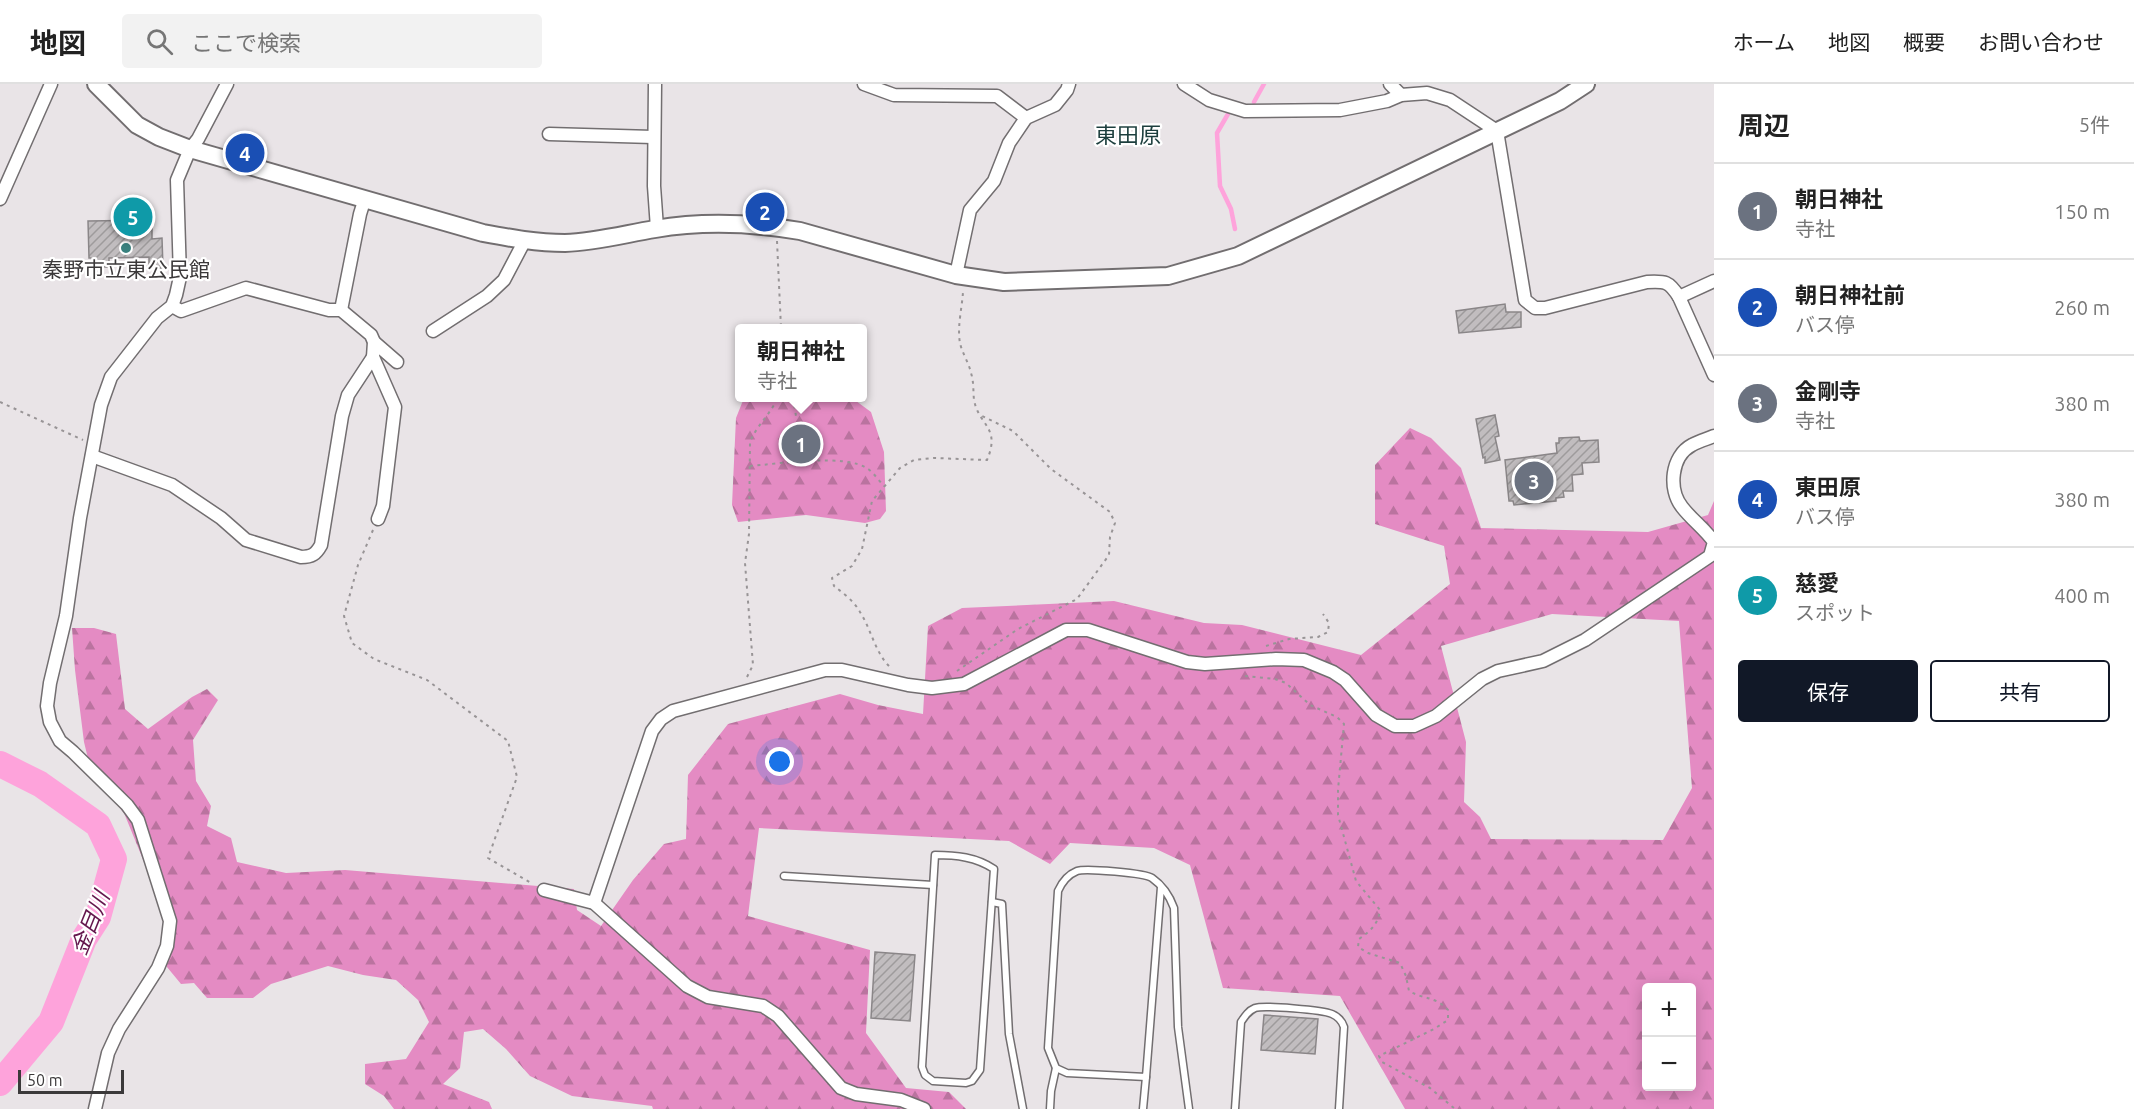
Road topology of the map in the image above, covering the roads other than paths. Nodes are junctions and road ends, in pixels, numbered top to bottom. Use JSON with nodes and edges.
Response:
{"nodes":[{"id":1,"x":51,"y":84,"type":"edge"},
{"id":2,"x":96,"y":84,"type":"edge"},
{"id":3,"x":227,"y":84,"type":"edge"},
{"id":4,"x":655,"y":84,"type":"edge"},
{"id":5,"x":864,"y":84,"type":"edge"},
{"id":6,"x":1069,"y":84,"type":"edge"},
{"id":7,"x":1184,"y":84,"type":"edge"},
{"id":8,"x":1390,"y":84,"type":"edge"},
{"id":9,"x":1586,"y":84,"type":"edge"},
{"id":10,"x":1401,"y":95,"type":"junction"},
{"id":11,"x":1026,"y":118,"type":"junction"},
{"id":12,"x":1497,"y":131,"type":"junction"},
{"id":13,"x":549,"y":134,"type":"dead end"},
{"id":14,"x":653,"y":137,"type":"junction"},
{"id":15,"x":190,"y":148,"type":"junction"},
{"id":16,"x":365,"y":198,"type":"junction"},
{"id":17,"x":0,"y":199,"type":"edge"},
{"id":18,"x":657,"y":228,"type":"junction"},
{"id":19,"x":525,"y":240,"type":"junction"},
{"id":20,"x":961,"y":275,"type":"junction"},
{"id":21,"x":1714,"y":281,"type":"edge"},
{"id":22,"x":1679,"y":297,"type":"junction"},
{"id":23,"x":172,"y":306,"type":"junction"},
{"id":24,"x":340,"y":310,"type":"junction"},
{"id":25,"x":433,"y":331,"type":"dead end"},
{"id":26,"x":374,"y":342,"type":"junction"},
{"id":27,"x":373,"y":357,"type":"junction"},
{"id":28,"x":397,"y":362,"type":"dead end"},
{"id":29,"x":1714,"y":375,"type":"edge"},
{"id":30,"x":1714,"y":436,"type":"edge"},
{"id":31,"x":93,"y":450,"type":"junction"},
{"id":32,"x":378,"y":519,"type":"road end"},
{"id":33,"x":784,"y":876,"type":"dead end"},
{"id":34,"x":933,"y":885,"type":"junction"},
{"id":35,"x":1161,"y":887,"type":"junction"},
{"id":36,"x":544,"y":890,"type":"road end"},
{"id":37,"x":992,"y":902,"type":"junction"},
{"id":38,"x":594,"y":903,"type":"junction"},
{"id":39,"x":1056,"y":1068,"type":"junction"},
{"id":40,"x":1146,"y":1077,"type":"junction"},
{"id":41,"x":95,"y":1109,"type":"edge"},
{"id":42,"x":924,"y":1109,"type":"edge"},
{"id":43,"x":1023,"y":1109,"type":"edge"},
{"id":44,"x":1050,"y":1109,"type":"edge"},
{"id":45,"x":1143,"y":1109,"type":"edge"},
{"id":46,"x":1189,"y":1109,"type":"edge"},
{"id":47,"x":1235,"y":1109,"type":"edge"},
{"id":48,"x":1339,"y":1109,"type":"edge"}],
"edges":[{"from":1,"to":17,"type":"street"},
{"from":2,"to":15,"type":"street"},
{"from":3,"to":15,"type":"street"},
{"from":4,"to":14,"type":"street"},
{"from":5,"to":11,"type":"street"},
{"from":6,"to":11,"type":"street"},
{"from":7,"to":10,"type":"street"},
{"from":8,"to":10,"type":"street"},
{"from":9,"to":12,"type":"street"},
{"from":10,"to":12,"type":"street"},
{"from":11,"to":20,"type":"street"},
{"from":12,"to":20,"type":"street"},
{"from":12,"to":22,"type":"street"},
{"from":13,"to":14,"type":"street"},
{"from":14,"to":18,"type":"street"},
{"from":15,"to":16,"type":"street"},
{"from":15,"to":23,"type":"street"},
{"from":16,"to":19,"type":"street"},
{"from":16,"to":24,"type":"street"},
{"from":18,"to":19,"type":"street"},
{"from":18,"to":20,"type":"street"},
{"from":19,"to":25,"type":"street"},
{"from":21,"to":22,"type":"street"},
{"from":22,"to":29,"type":"street"},
{"from":23,"to":24,"type":"street"},
{"from":23,"to":31,"type":"street"},
{"from":24,"to":26,"type":"street"},
{"from":26,"to":27,"type":"street"},
{"from":26,"to":28,"type":"street"},
{"from":27,"to":31,"type":"street"},
{"from":27,"to":32,"type":"street"},
{"from":30,"to":38,"type":"street"},
{"from":31,"to":41,"type":"street"},
{"from":33,"to":34,"type":"lane"},
{"from":34,"to":37,"type":"lane"},
{"from":34,"to":37,"type":"lane"},
{"from":35,"to":39,"type":"lane"},
{"from":35,"to":40,"type":"lane"},
{"from":35,"to":46,"type":"lane"},
{"from":36,"to":38,"type":"street"},
{"from":37,"to":43,"type":"lane"},
{"from":38,"to":42,"type":"street"},
{"from":39,"to":40,"type":"lane"},
{"from":39,"to":44,"type":"lane"},
{"from":40,"to":45,"type":"lane"},
{"from":47,"to":48,"type":"lane"}]}
